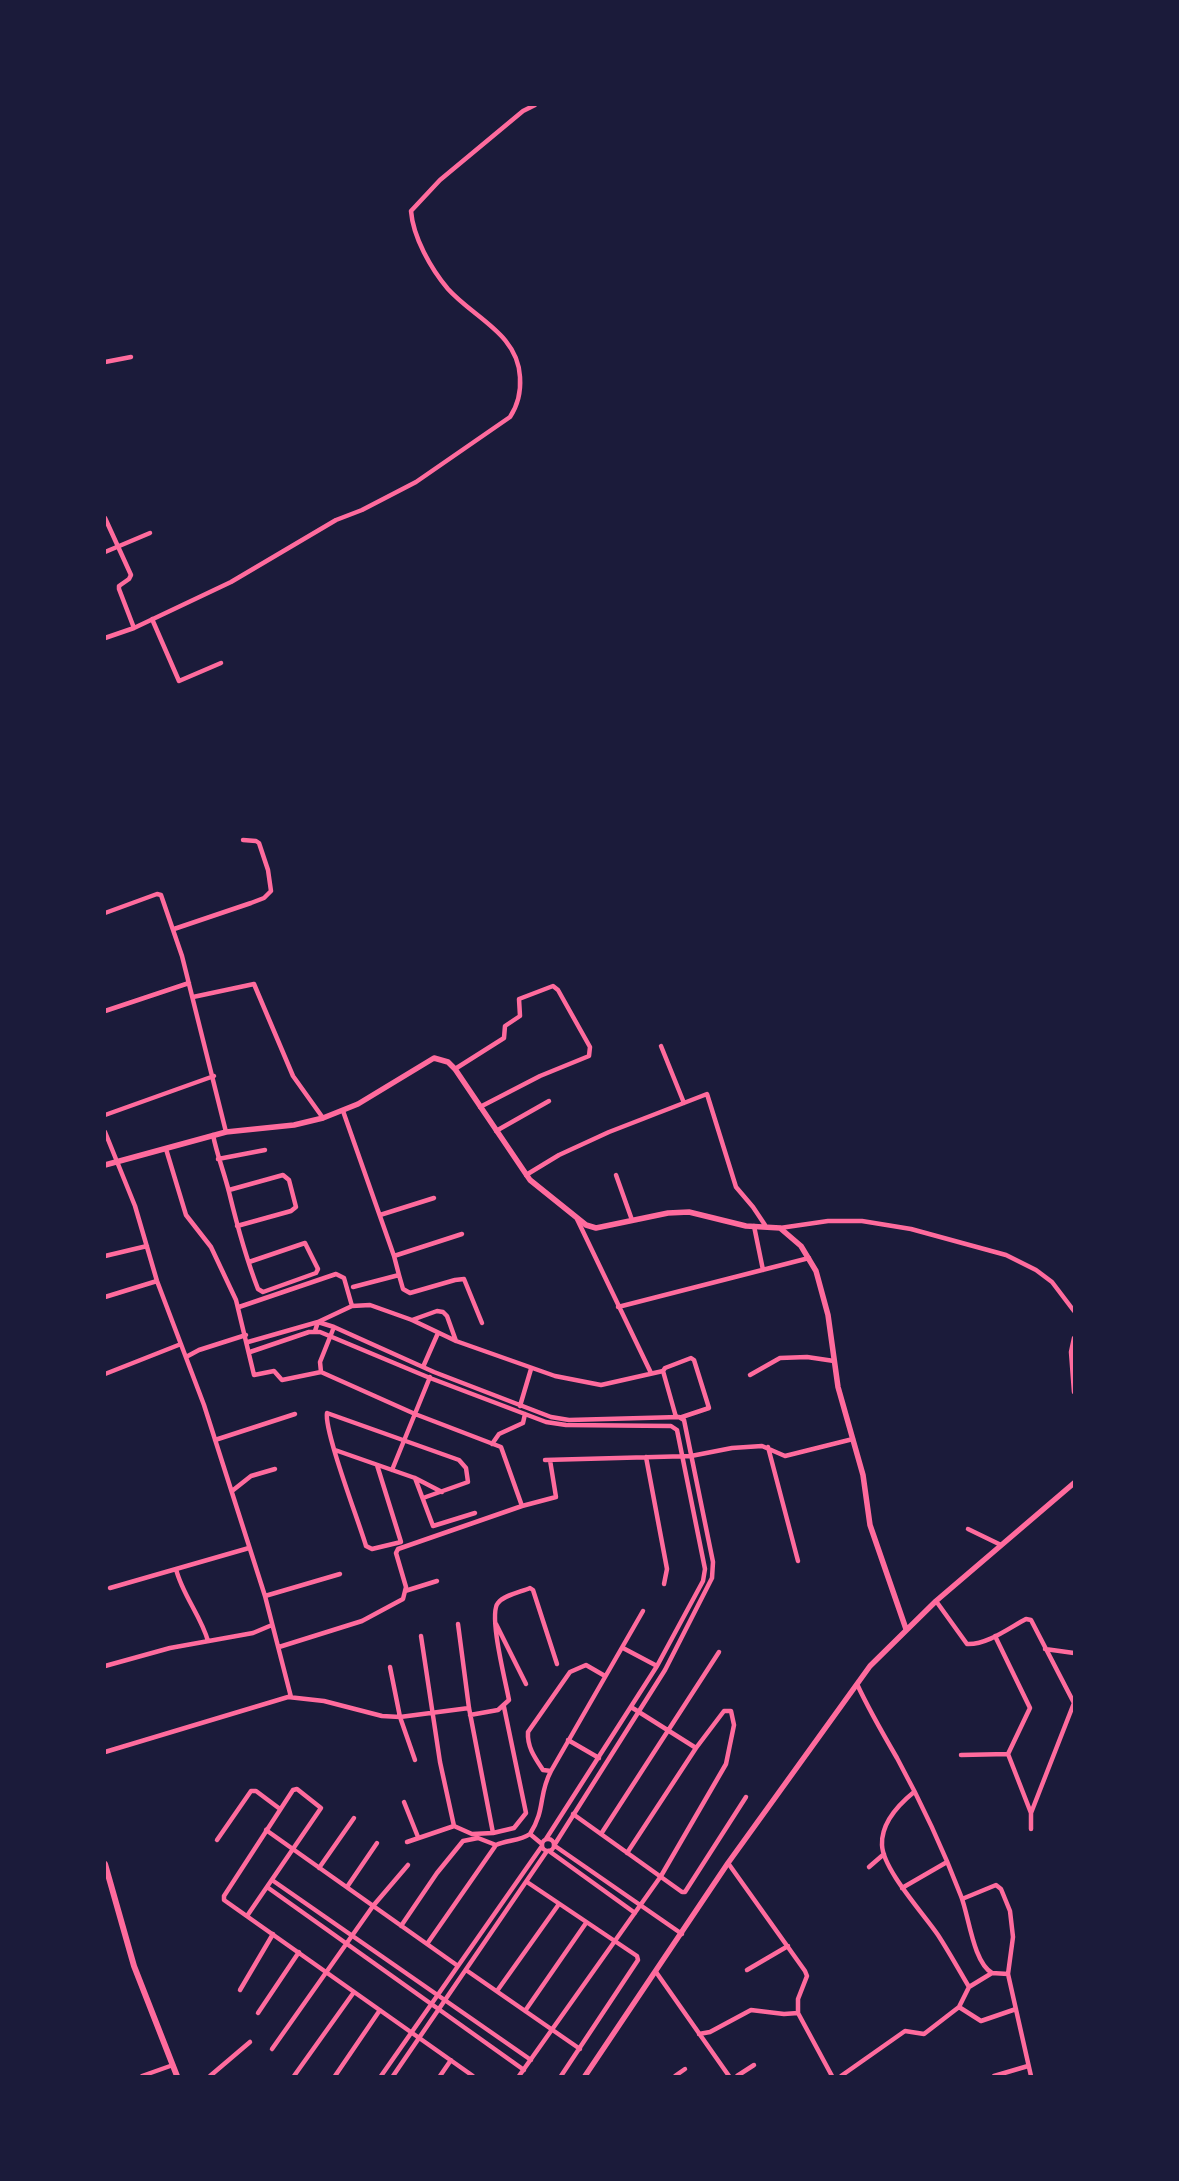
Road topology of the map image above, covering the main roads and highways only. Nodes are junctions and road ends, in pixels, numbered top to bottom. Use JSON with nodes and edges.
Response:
{"nodes":[{"id":1,"x":105,"y":1864,"type":"edge"},
{"id":2,"x":177,"y":2076,"type":"edge"}],
"edges":[{"from":1,"to":2,"type":"main road"}]}
